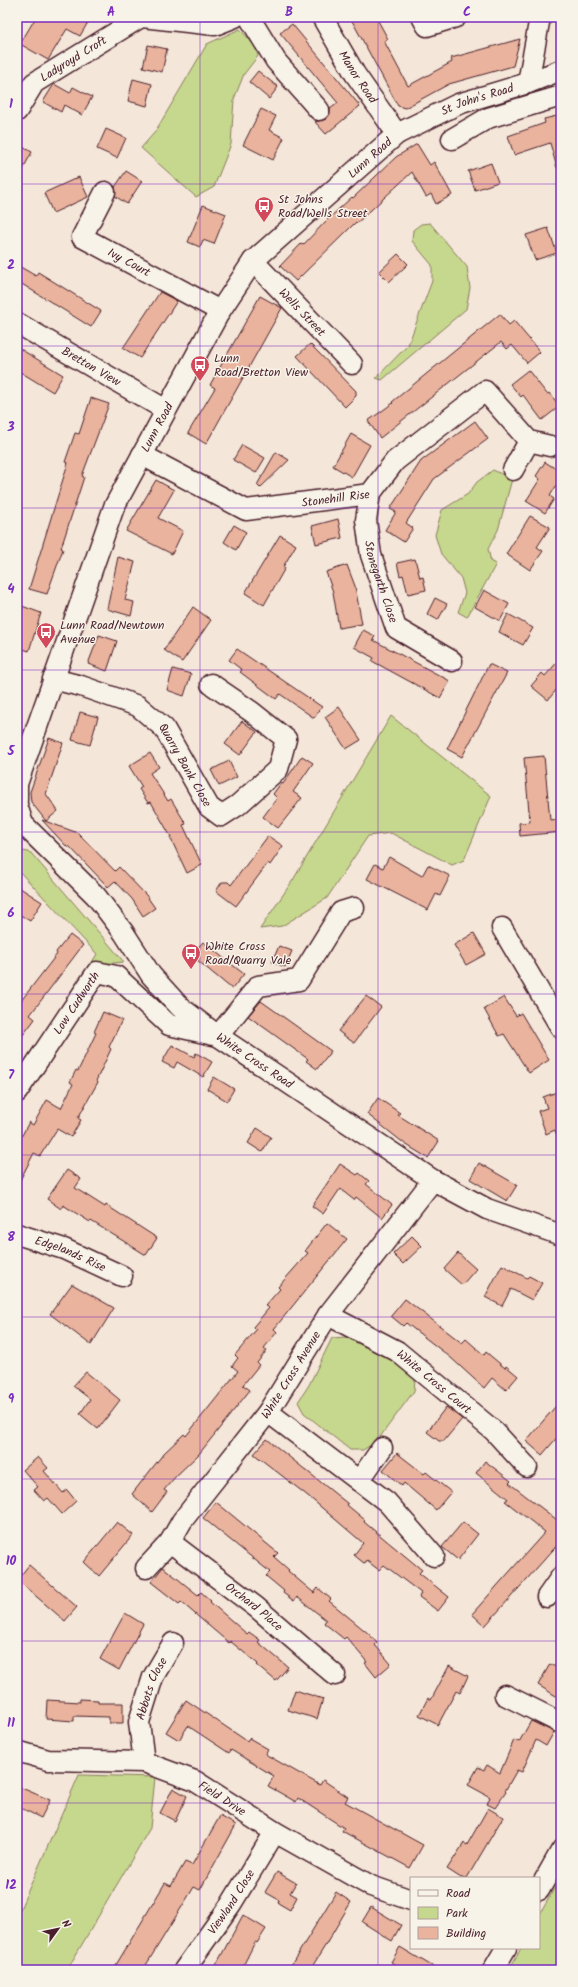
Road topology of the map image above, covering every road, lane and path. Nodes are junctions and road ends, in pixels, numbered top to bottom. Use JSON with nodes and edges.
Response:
{"nodes":[{"id":1,"x":142,"y":17,"type":"edge"},
{"id":2,"x":235,"y":17,"type":"edge"},
{"id":3,"x":248,"y":17,"type":"edge"},
{"id":4,"x":322,"y":17,"type":"edge"},
{"id":5,"x":422,"y":17,"type":"edge"},
{"id":6,"x":456,"y":17,"type":"edge"},
{"id":7,"x":538,"y":18,"type":"edge"},
{"id":8,"x":561,"y":70,"type":"edge"},
{"id":9,"x":528,"y":83,"type":"junction"},
{"id":10,"x":561,"y":96,"type":"edge"},
{"id":11,"x":318,"y":110,"type":"dead end"},
{"id":12,"x":17,"y":111,"type":"edge"},
{"id":13,"x":397,"y":134,"type":"junction"},
{"id":14,"x":452,"y":138,"type":"dead end"},
{"id":15,"x":105,"y":192,"type":"dead end"},
{"id":16,"x":253,"y":261,"type":"junction"},
{"id":17,"x":220,"y":311,"type":"junction"},
{"id":18,"x":17,"y":323,"type":"edge"},
{"id":19,"x":352,"y":364,"type":"dead end"},
{"id":20,"x":166,"y":410,"type":"junction"},
{"id":21,"x":529,"y":441,"type":"junction"},
{"id":22,"x":550,"y":446,"type":"dead end"},
{"id":23,"x":142,"y":455,"type":"junction"},
{"id":24,"x":513,"y":470,"type":"dead end"},
{"id":25,"x":370,"y":494,"type":"junction"},
{"id":26,"x":452,"y":661,"type":"dead end"},
{"id":27,"x":53,"y":679,"type":"junction"},
{"id":28,"x":211,"y":684,"type":"dead end"},
{"id":29,"x":17,"y":784,"type":"edge"},
{"id":30,"x":17,"y":800,"type":"edge"},
{"id":31,"x":17,"y":805,"type":"edge"},
{"id":32,"x":20,"y":829,"type":"edge"},
{"id":33,"x":354,"y":908,"type":"dead end"},
{"id":34,"x":502,"y":928,"type":"dead end"},
{"id":35,"x":561,"y":1028,"type":"edge"},
{"id":36,"x":218,"y":1036,"type":"junction"},
{"id":37,"x":17,"y":1092,"type":"edge"},
{"id":38,"x":433,"y":1180,"type":"junction"},
{"id":39,"x":17,"y":1234,"type":"edge"},
{"id":40,"x":561,"y":1235,"type":"edge"},
{"id":41,"x":122,"y":1276,"type":"dead end"},
{"id":42,"x":328,"y":1315,"type":"junction"},
{"id":43,"x":268,"y":1412,"type":"junction"},
{"id":44,"x":382,"y":1448,"type":"dead end"},
{"id":45,"x":526,"y":1467,"type":"dead end"},
{"id":46,"x":359,"y":1481,"type":"junction"},
{"id":47,"x":170,"y":1542,"type":"junction"},
{"id":48,"x":434,"y":1556,"type":"dead end"},
{"id":49,"x":146,"y":1568,"type":"dead end"},
{"id":50,"x":561,"y":1577,"type":"edge"},
{"id":51,"x":547,"y":1597,"type":"dead end"},
{"id":52,"x":173,"y":1642,"type":"dead end"},
{"id":53,"x":335,"y":1675,"type":"dead end"},
{"id":54,"x":505,"y":1695,"type":"dead end"},
{"id":55,"x":561,"y":1723,"type":"edge"},
{"id":56,"x":17,"y":1751,"type":"edge"},
{"id":57,"x":144,"y":1762,"type":"junction"},
{"id":58,"x":275,"y":1832,"type":"junction"},
{"id":59,"x":561,"y":1851,"type":"edge"},
{"id":60,"x":540,"y":1888,"type":"edge"},
{"id":61,"x":410,"y":1900,"type":"edge"},
{"id":62,"x":505,"y":1949,"type":"edge"},
{"id":63,"x":184,"y":1970,"type":"edge"},
{"id":64,"x":493,"y":1970,"type":"edge"}],
"edges":[{"from":1,"to":2,"type":"street","name":"Ladyroyd Croft"},
{"from":1,"to":12,"type":"street","name":"Ladyroyd Croft"},
{"from":3,"to":11,"type":"street"},
{"from":4,"to":13,"type":"street","name":"Manor Road"},
{"from":5,"to":6,"type":"street"},
{"from":7,"to":9,"type":"street"},
{"from":8,"to":9,"type":"street","name":"St John's Road"},
{"from":9,"to":13,"type":"street","name":"St John's Road"},
{"from":10,"to":14,"type":"street","name":"St John's Road"},
{"from":13,"to":16,"type":"street","name":"Lunn Road"},
{"from":15,"to":17,"type":"street","name":"Ivy Court"},
{"from":16,"to":17,"type":"street","name":"Lunn Road"},
{"from":16,"to":19,"type":"street","name":"Wells Street"},
{"from":17,"to":20,"type":"street","name":"Lunn Road"},
{"from":18,"to":20,"type":"street","name":"Bretton View"},
{"from":20,"to":23,"type":"street","name":"Lunn Road"},
{"from":21,"to":22,"type":"street"},
{"from":21,"to":24,"type":"street"},
{"from":21,"to":25,"type":"street","name":"Stonehill Rise"},
{"from":23,"to":25,"type":"street","name":"Stonehill Rise"},
{"from":23,"to":27,"type":"street","name":"Lunn Road"},
{"from":25,"to":26,"type":"street","name":"Stonegarth Close"},
{"from":27,"to":28,"type":"street","name":"Quarry Bank Close"},
{"from":27,"to":29,"type":"street","name":"Lunn Road"},
{"from":29,"to":30,"type":"street"},
{"from":31,"to":32,"type":"street","name":"White Cross Road"},
{"from":32,"to":36,"type":"street","name":"White Cross Road"},
{"from":33,"to":36,"type":"street"},
{"from":34,"to":35,"type":"street"},
{"from":36,"to":37,"type":"street","name":"Low Cudworth"},
{"from":36,"to":38,"type":"street","name":"White Cross Road"},
{"from":38,"to":40,"type":"street","name":"White Cross Road"},
{"from":38,"to":42,"type":"street","name":"White Cross Avenue"},
{"from":39,"to":41,"type":"street","name":"Edgelands Rise"},
{"from":42,"to":43,"type":"street","name":"White Cross Avenue"},
{"from":42,"to":45,"type":"street","name":"White Cross Court"},
{"from":43,"to":46,"type":"street"},
{"from":43,"to":47,"type":"street","name":"White Cross Avenue"},
{"from":44,"to":46,"type":"street"},
{"from":46,"to":48,"type":"street"},
{"from":47,"to":49,"type":"street","name":"White Cross Avenue"},
{"from":47,"to":53,"type":"street","name":"Orchard Place"},
{"from":50,"to":51,"type":"street"},
{"from":52,"to":57,"type":"street","name":"Abbots Close"},
{"from":54,"to":55,"type":"street"},
{"from":56,"to":57,"type":"street","name":"Field Drive"},
{"from":57,"to":58,"type":"street","name":"Field Drive"},
{"from":58,"to":61,"type":"street","name":"Field Drive"},
{"from":58,"to":63,"type":"street","name":"Viewland Close"},
{"from":59,"to":60,"type":"street"},
{"from":62,"to":64,"type":"street"}]}
